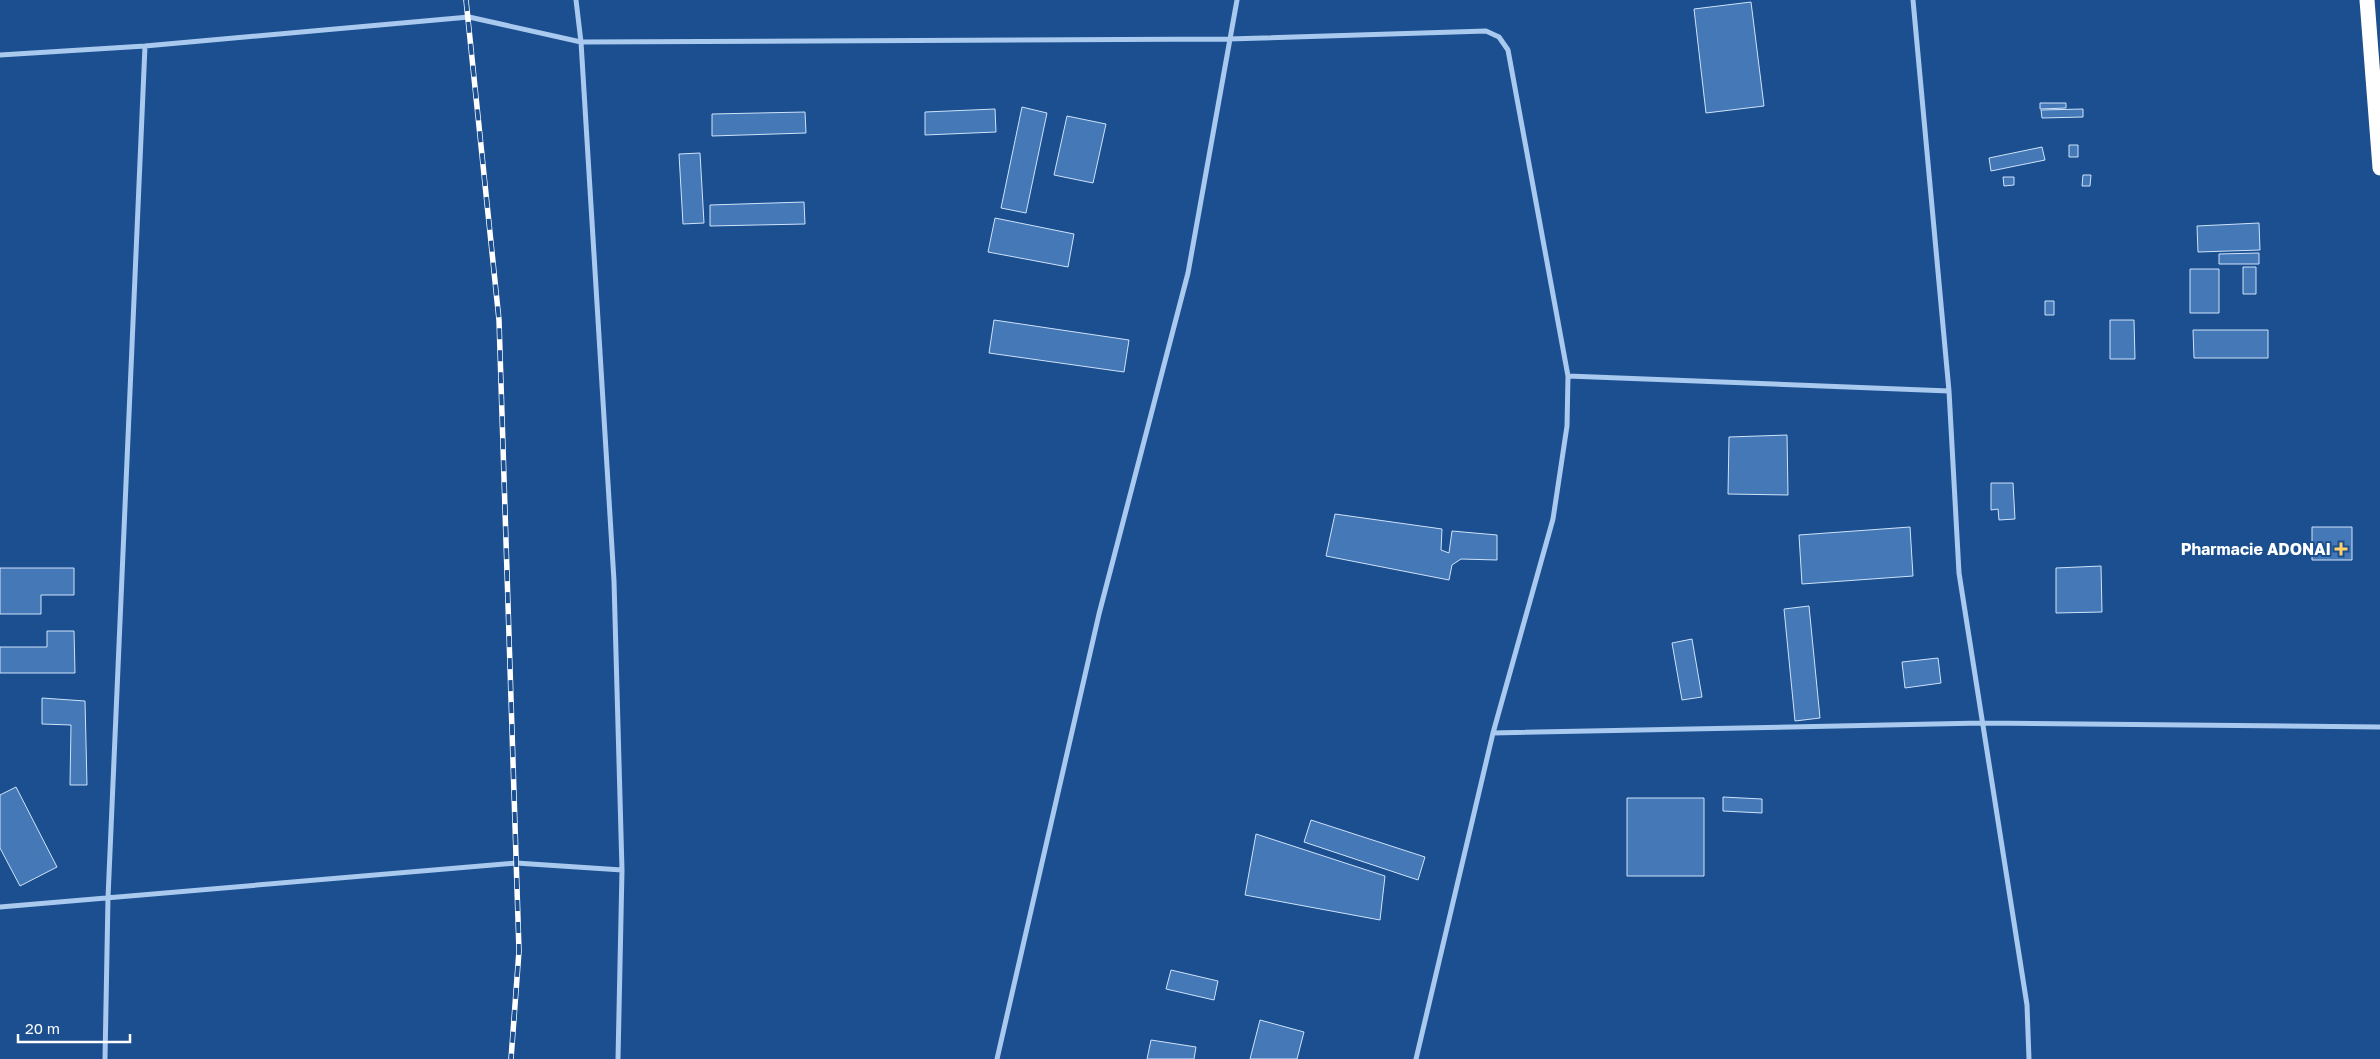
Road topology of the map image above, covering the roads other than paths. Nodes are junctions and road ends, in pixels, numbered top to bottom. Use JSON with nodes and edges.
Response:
{"nodes":[{"id":1,"x":576,"y":0,"type":"edge"},
{"id":2,"x":1237,"y":0,"type":"edge"},
{"id":3,"x":1913,"y":0,"type":"edge"},
{"id":4,"x":2367,"y":0,"type":"edge"},
{"id":5,"x":1228,"y":39,"type":"junction"},
{"id":6,"x":581,"y":42,"type":"junction"},
{"id":7,"x":145,"y":46,"type":"junction"},
{"id":8,"x":0,"y":55,"type":"edge"},
{"id":9,"x":2380,"y":168,"type":"edge"},
{"id":10,"x":1568,"y":376,"type":"junction"},
{"id":11,"x":1949,"y":390,"type":"junction"},
{"id":12,"x":1982,"y":723,"type":"junction"},
{"id":13,"x":2380,"y":726,"type":"edge"},
{"id":14,"x":1493,"y":732,"type":"junction"},
{"id":15,"x":622,"y":870,"type":"junction"},
{"id":16,"x":108,"y":898,"type":"junction"},
{"id":17,"x":0,"y":907,"type":"edge"},
{"id":18,"x":105,"y":1059,"type":"edge"},
{"id":19,"x":618,"y":1059,"type":"edge"},
{"id":20,"x":997,"y":1059,"type":"edge"},
{"id":21,"x":1416,"y":1059,"type":"edge"},
{"id":22,"x":2029,"y":1059,"type":"edge"}],
"edges":[{"from":1,"to":6,"type":"street"},
{"from":2,"to":5,"type":"street"},
{"from":3,"to":11,"type":"street"},
{"from":4,"to":9,"type":"highway"},
{"from":5,"to":6,"type":"street"},
{"from":5,"to":10,"type":"street"},
{"from":5,"to":20,"type":"street"},
{"from":6,"to":7,"type":"street"},
{"from":6,"to":15,"type":"street"},
{"from":7,"to":8,"type":"street"},
{"from":7,"to":16,"type":"street"},
{"from":10,"to":11,"type":"street"},
{"from":10,"to":14,"type":"street"},
{"from":11,"to":12,"type":"street"},
{"from":12,"to":13,"type":"street"},
{"from":12,"to":14,"type":"street"},
{"from":12,"to":22,"type":"street"},
{"from":14,"to":21,"type":"street"},
{"from":15,"to":16,"type":"street"},
{"from":15,"to":19,"type":"street"},
{"from":16,"to":17,"type":"street"},
{"from":16,"to":18,"type":"street"}]}
